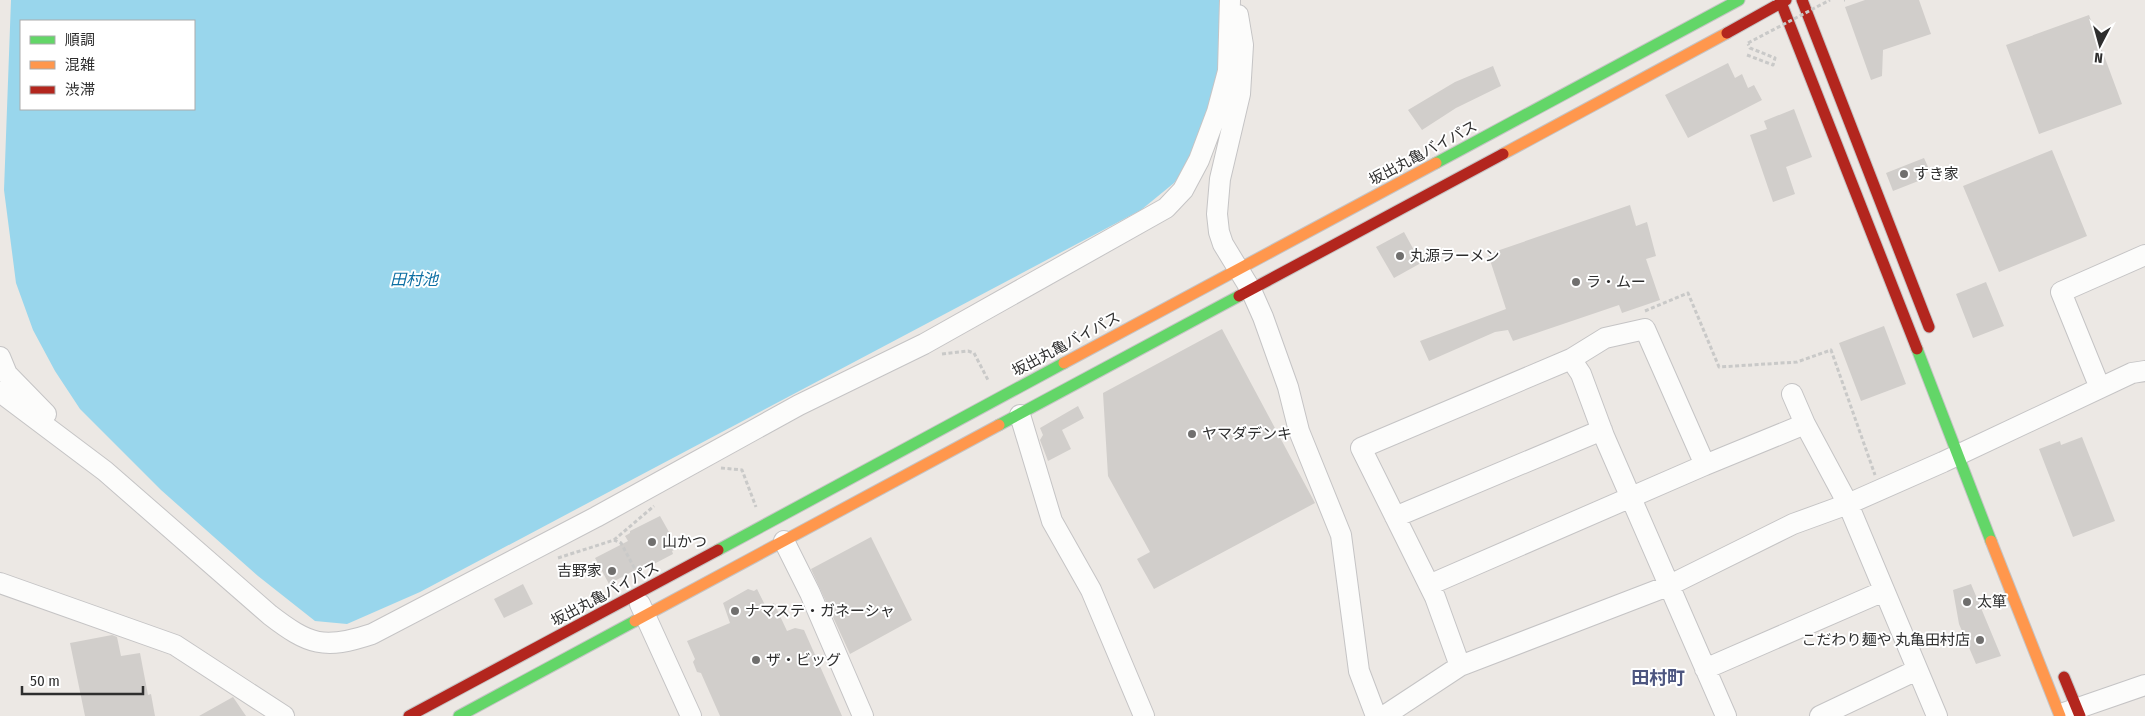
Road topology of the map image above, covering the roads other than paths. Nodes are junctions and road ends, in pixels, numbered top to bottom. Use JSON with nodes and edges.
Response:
{"nodes":[{"id":1,"x":1230,"y":0,"type":"edge"},
{"id":2,"x":1236,"y":0,"type":"edge"},
{"id":3,"x":1739,"y":0,"type":"edge"},
{"id":4,"x":1802,"y":0,"type":"edge"},
{"id":5,"x":1782,"y":1,"type":"edge"},
{"id":6,"x":2145,"y":255,"type":"edge"},
{"id":7,"x":1238,"y":268,"type":"junction"},
{"id":8,"x":1251,"y":290,"type":"junction"},
{"id":9,"x":1932,"y":337,"type":"dead end"},
{"id":10,"x":0,"y":357,"type":"edge"},
{"id":11,"x":1571,"y":360,"type":"junction"},
{"id":12,"x":2145,"y":371,"type":"edge"},
{"id":13,"x":2100,"y":388,"type":"junction"},
{"id":14,"x":0,"y":392,"type":"edge"},
{"id":15,"x":1792,"y":394,"type":"dead end"},
{"id":16,"x":1020,"y":415,"type":"junction"},
{"id":17,"x":1806,"y":424,"type":"junction"},
{"id":18,"x":1602,"y":430,"type":"junction"},
{"id":19,"x":1971,"y":449,"type":"junction"},
{"id":20,"x":1705,"y":465,"type":"junction"},
{"id":21,"x":105,"y":471,"type":"junction"},
{"id":22,"x":1632,"y":497,"type":"junction"},
{"id":23,"x":1848,"y":504,"type":"junction"},
{"id":24,"x":1395,"y":517,"type":"junction"},
{"id":25,"x":784,"y":541,"type":"junction"},
{"id":26,"x":0,"y":582,"type":"edge"},
{"id":27,"x":1429,"y":585,"type":"junction"},
{"id":28,"x":1668,"y":586,"type":"junction"},
{"id":29,"x":1884,"y":591,"type":"junction"},
{"id":30,"x":641,"y":592,"type":"junction"},
{"id":31,"x":646,"y":615,"type":"junction"},
{"id":32,"x":2059,"y":665,"type":"dead end"},
{"id":33,"x":1460,"y":666,"type":"junction"},
{"id":34,"x":1705,"y":669,"type":"junction"},
{"id":35,"x":1917,"y":670,"type":"junction"},
{"id":36,"x":2145,"y":684,"type":"edge"},
{"id":37,"x":2066,"y":714,"type":"edge"},
{"id":38,"x":284,"y":716,"type":"edge"},
{"id":39,"x":409,"y":716,"type":"edge"},
{"id":40,"x":459,"y":716,"type":"edge"},
{"id":41,"x":691,"y":716,"type":"edge"},
{"id":42,"x":863,"y":716,"type":"edge"},
{"id":43,"x":1144,"y":716,"type":"edge"},
{"id":44,"x":1376,"y":716,"type":"edge"},
{"id":45,"x":1384,"y":716,"type":"edge"},
{"id":46,"x":1726,"y":716,"type":"edge"},
{"id":47,"x":1820,"y":716,"type":"edge"},
{"id":48,"x":1937,"y":716,"type":"edge"}],
"edges":[{"from":1,"to":21,"type":"street"},
{"from":2,"to":7,"type":"street"},
{"from":3,"to":7,"type":"main road","name":"坂出丸亀バイパス"},
{"from":4,"to":9,"type":"main road"},
{"from":5,"to":8,"type":"main road"},
{"from":5,"to":19,"type":"main road"},
{"from":6,"to":13,"type":"street"},
{"from":7,"to":8,"type":"street"},
{"from":7,"to":30,"type":"main road","name":"坂出丸亀バイパス"},
{"from":8,"to":16,"type":"main road"},
{"from":8,"to":44,"type":"street"},
{"from":10,"to":21,"type":"street"},
{"from":11,"to":18,"type":"street"},
{"from":11,"to":20,"type":"street"},
{"from":11,"to":24,"type":"street"},
{"from":12,"to":13,"type":"street"},
{"from":13,"to":19,"type":"street"},
{"from":14,"to":21,"type":"street"},
{"from":15,"to":17,"type":"street"},
{"from":16,"to":25,"type":"main road"},
{"from":16,"to":43,"type":"street"},
{"from":17,"to":20,"type":"street"},
{"from":17,"to":23,"type":"street"},
{"from":18,"to":22,"type":"street"},
{"from":18,"to":24,"type":"street"},
{"from":19,"to":23,"type":"street"},
{"from":19,"to":37,"type":"main road"},
{"from":20,"to":22,"type":"street"},
{"from":22,"to":27,"type":"street"},
{"from":22,"to":28,"type":"street"},
{"from":23,"to":28,"type":"street"},
{"from":23,"to":29,"type":"street"},
{"from":24,"to":27,"type":"street"},
{"from":25,"to":31,"type":"main road"},
{"from":25,"to":42,"type":"street"},
{"from":26,"to":38,"type":"street"},
{"from":27,"to":33,"type":"street"},
{"from":28,"to":33,"type":"street"},
{"from":28,"to":34,"type":"street"},
{"from":29,"to":34,"type":"street"},
{"from":29,"to":35,"type":"street"},
{"from":30,"to":31,"type":"street"},
{"from":30,"to":39,"type":"main road","name":"坂出丸亀バイパス"},
{"from":31,"to":40,"type":"main road"},
{"from":31,"to":41,"type":"street"},
{"from":32,"to":37,"type":"main road"},
{"from":33,"to":45,"type":"street"},
{"from":34,"to":46,"type":"street"},
{"from":35,"to":47,"type":"street"},
{"from":35,"to":48,"type":"street"},
{"from":36,"to":37,"type":"street"}]}
